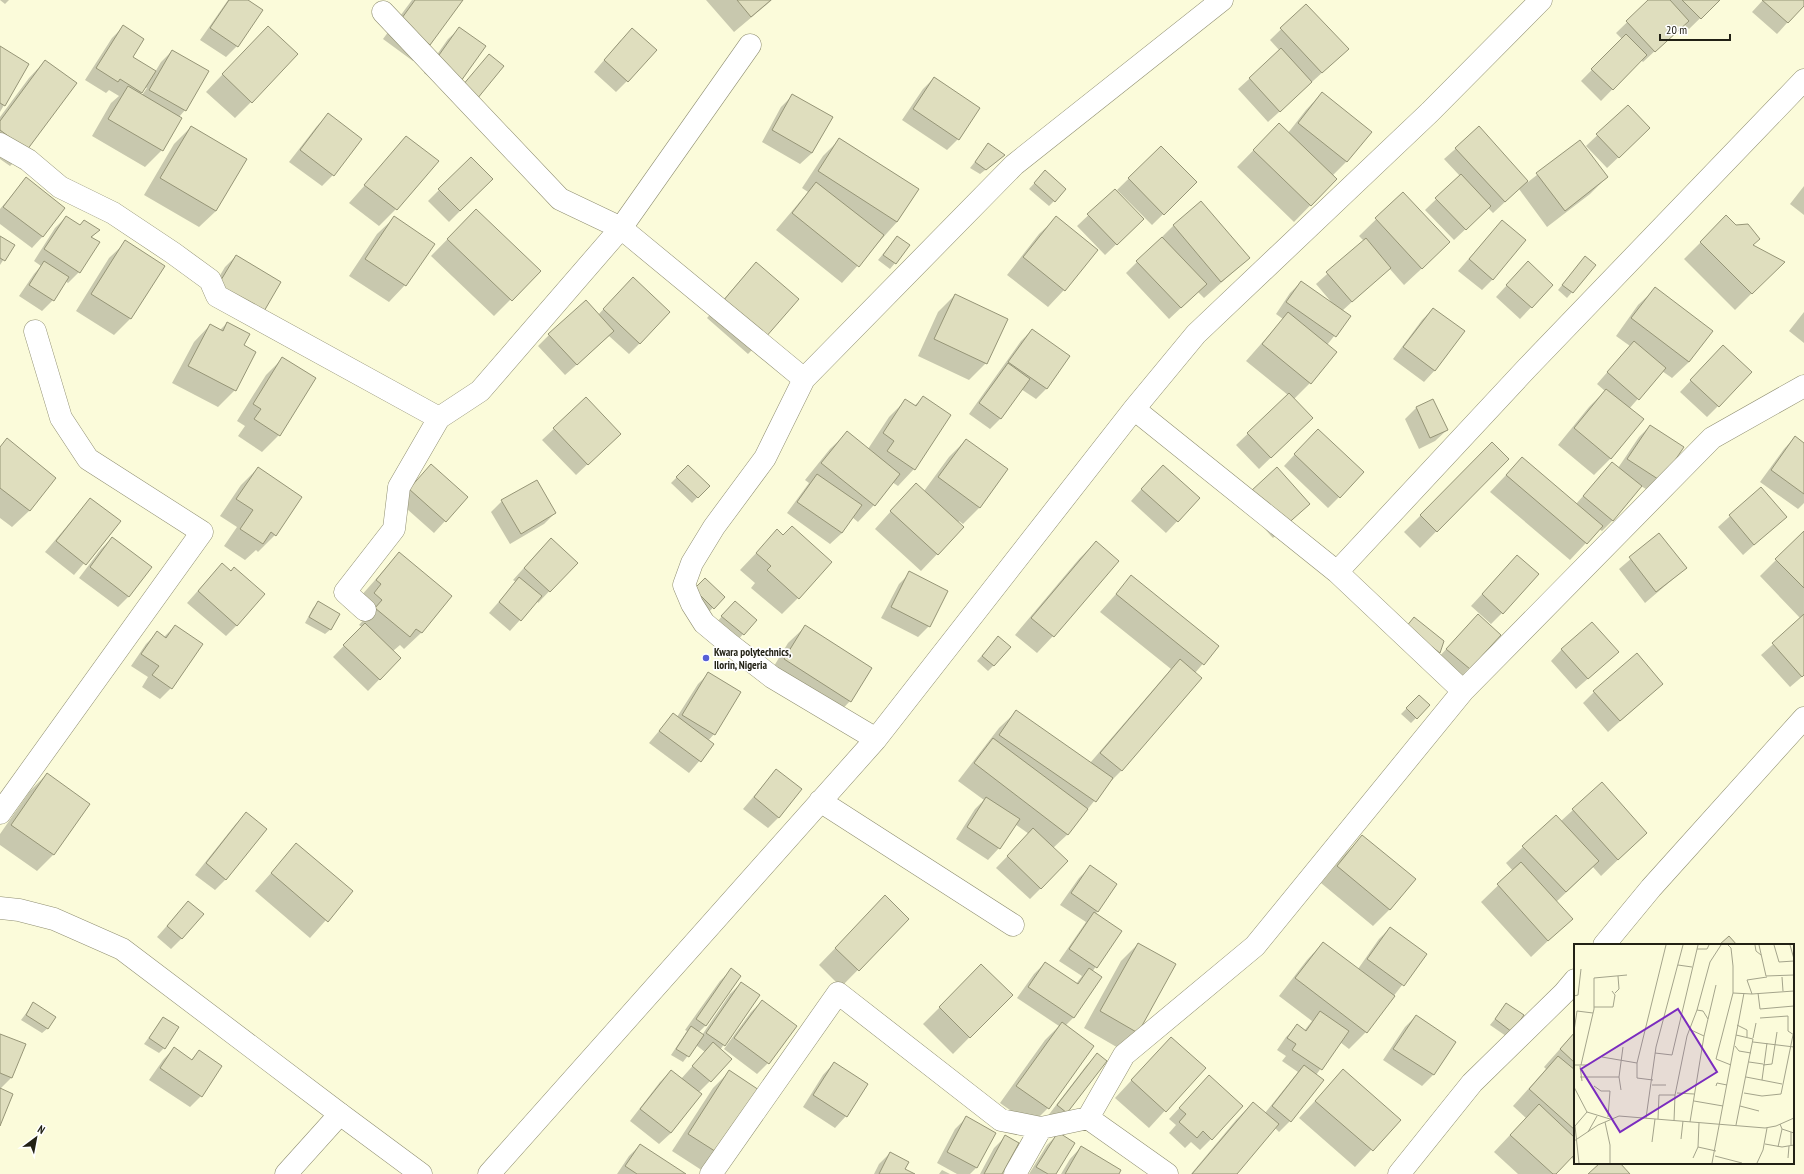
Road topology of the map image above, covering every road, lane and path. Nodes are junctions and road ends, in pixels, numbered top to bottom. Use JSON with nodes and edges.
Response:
{"nodes":[{"id":1,"x":1222,"y":0,"type":"edge"},
{"id":2,"x":1541,"y":0,"type":"edge"},
{"id":3,"x":383,"y":12,"type":"dead end"},
{"id":4,"x":750,"y":46,"type":"dead end"},
{"id":5,"x":1804,"y":80,"type":"edge"},
{"id":6,"x":0,"y":144,"type":"edge"},
{"id":7,"x":620,"y":228,"type":"junction"},
{"id":8,"x":35,"y":331,"type":"dead end"},
{"id":9,"x":804,"y":379,"type":"junction"},
{"id":10,"x":1804,"y":386,"type":"edge"},
{"id":11,"x":1134,"y":409,"type":"junction"},
{"id":12,"x":439,"y":418,"type":"junction"},
{"id":13,"x":1337,"y":572,"type":"junction"},
{"id":14,"x":365,"y":610,"type":"dead end"},
{"id":15,"x":1463,"y":691,"type":"junction"},
{"id":16,"x":1804,"y":718,"type":"edge"},
{"id":17,"x":876,"y":739,"type":"junction"},
{"id":18,"x":820,"y":801,"type":"junction"},
{"id":19,"x":0,"y":814,"type":"edge"},
{"id":20,"x":0,"y":908,"type":"edge"},
{"id":21,"x":1013,"y":925,"type":"dead end"},
{"id":22,"x":1605,"y":944,"type":"edge"},
{"id":23,"x":1574,"y":981,"type":"edge"},
{"id":24,"x":340,"y":1114,"type":"junction"},
{"id":25,"x":1088,"y":1118,"type":"junction"},
{"id":26,"x":1041,"y":1128,"type":"junction"},
{"id":27,"x":286,"y":1174,"type":"edge"},
{"id":28,"x":421,"y":1174,"type":"edge"},
{"id":29,"x":489,"y":1174,"type":"edge"},
{"id":30,"x":711,"y":1174,"type":"edge"},
{"id":31,"x":1015,"y":1174,"type":"edge"},
{"id":32,"x":1167,"y":1174,"type":"edge"},
{"id":33,"x":1399,"y":1174,"type":"edge"}],
"edges":[{"from":1,"to":9,"type":"street"},
{"from":2,"to":11,"type":"street"},
{"from":3,"to":7,"type":"street"},
{"from":4,"to":7,"type":"street"},
{"from":5,"to":13,"type":"street"},
{"from":6,"to":12,"type":"street"},
{"from":7,"to":9,"type":"street"},
{"from":7,"to":12,"type":"street"},
{"from":8,"to":19,"type":"street"},
{"from":9,"to":17,"type":"street"},
{"from":10,"to":15,"type":"street"},
{"from":11,"to":13,"type":"street"},
{"from":11,"to":17,"type":"street"},
{"from":12,"to":14,"type":"street"},
{"from":13,"to":15,"type":"street"},
{"from":15,"to":25,"type":"street"},
{"from":16,"to":22,"type":"street"},
{"from":17,"to":18,"type":"street"},
{"from":18,"to":21,"type":"street"},
{"from":18,"to":29,"type":"street"},
{"from":20,"to":24,"type":"street"},
{"from":23,"to":33,"type":"street"},
{"from":24,"to":27,"type":"street"},
{"from":24,"to":28,"type":"street"},
{"from":25,"to":26,"type":"street"},
{"from":25,"to":32,"type":"street"},
{"from":26,"to":30,"type":"street"},
{"from":26,"to":31,"type":"street"}]}
